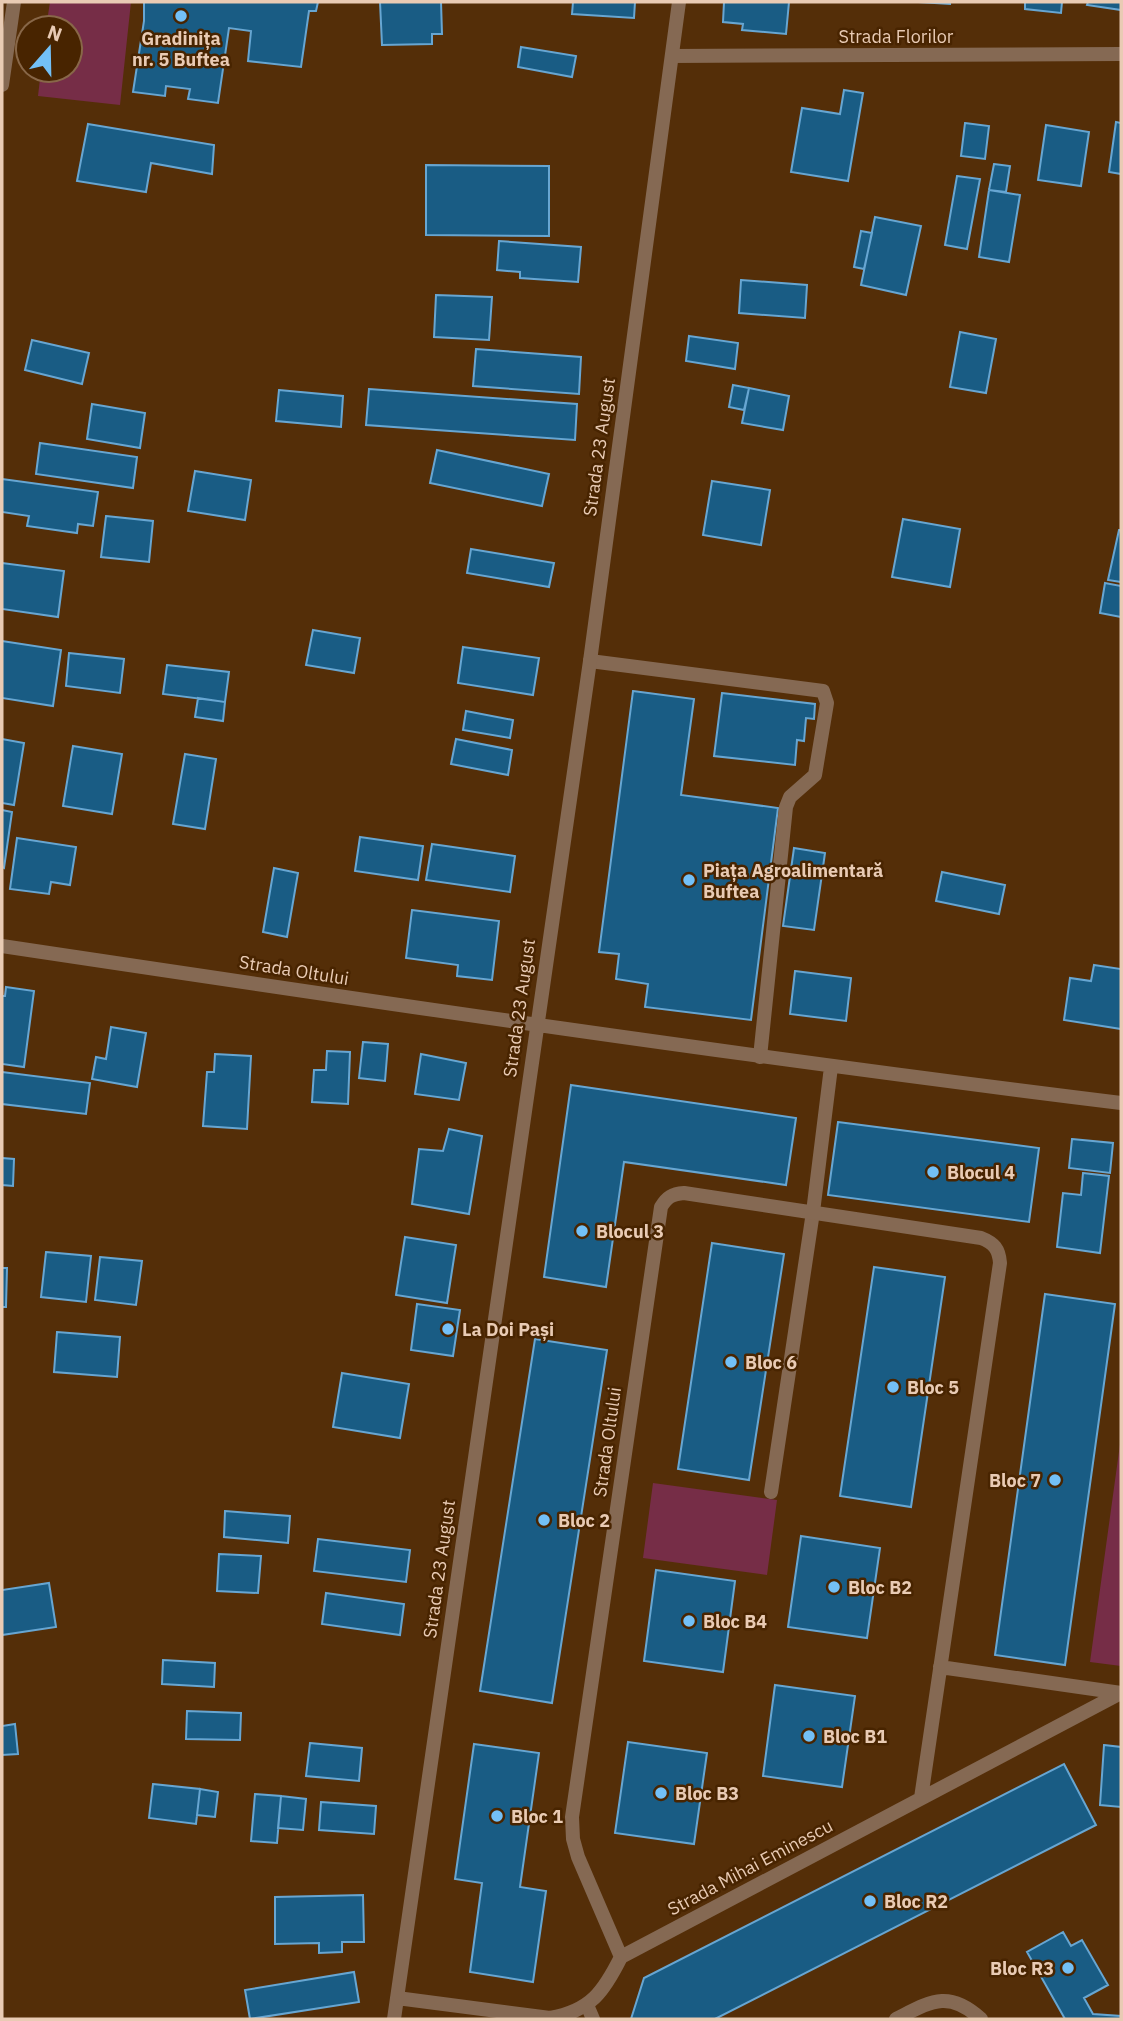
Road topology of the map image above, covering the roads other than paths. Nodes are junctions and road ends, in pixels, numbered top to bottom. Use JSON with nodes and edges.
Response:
{"nodes":[{"id":1,"x":14,"y":2,"type":"edge"},
{"id":2,"x":679,"y":2,"type":"edge"},
{"id":3,"x":1121,"y":54,"type":"edge"},
{"id":4,"x":672,"y":56,"type":"junction"},
{"id":5,"x":2,"y":85,"type":"edge"},
{"id":6,"x":590,"y":661,"type":"junction"},
{"id":7,"x":2,"y":946,"type":"edge"},
{"id":8,"x":536,"y":1026,"type":"junction"},
{"id":9,"x":760,"y":1057,"type":"junction"},
{"id":10,"x":831,"y":1067,"type":"junction"},
{"id":11,"x":1121,"y":1103,"type":"edge"},
{"id":12,"x":813,"y":1212,"type":"junction"},
{"id":13,"x":771,"y":1492,"type":"dead end"},
{"id":14,"x":940,"y":1667,"type":"junction"},
{"id":15,"x":1121,"y":1693,"type":"edge"},
{"id":16,"x":921,"y":1798,"type":"junction"},
{"id":17,"x":621,"y":1957,"type":"junction"},
{"id":18,"x":397,"y":1998,"type":"junction"},
{"id":19,"x":587,"y":2005,"type":"junction"},
{"id":20,"x":394,"y":2019,"type":"edge"},
{"id":21,"x":593,"y":2019,"type":"edge"},
{"id":22,"x":896,"y":2019,"type":"edge"},
{"id":23,"x":981,"y":2019,"type":"edge"}],
"edges":[{"from":1,"to":5,"type":"street"},
{"from":2,"to":4,"type":"street","name":"Strada 23 August"},
{"from":3,"to":4,"type":"street","name":"Strada Florilor"},
{"from":4,"to":6,"type":"street","name":"Strada 23 August"},
{"from":6,"to":8,"type":"street","name":"Strada 23 August"},
{"from":6,"to":9,"type":"street"},
{"from":7,"to":8,"type":"street","name":"Strada Oltului"},
{"from":8,"to":9,"type":"street","name":"Strada Oltului"},
{"from":8,"to":18,"type":"street","name":"Strada 23 August"},
{"from":9,"to":10,"type":"street","name":"Strada Oltului"},
{"from":10,"to":11,"type":"street","name":"Strada Oltului"},
{"from":10,"to":12,"type":"street"},
{"from":12,"to":13,"type":"street"},
{"from":12,"to":14,"type":"street","name":"Strada Oltului"},
{"from":12,"to":17,"type":"street","name":"Strada Oltului"},
{"from":14,"to":15,"type":"street"},
{"from":14,"to":16,"type":"street"},
{"from":15,"to":16,"type":"street","name":"Strada Mihai Eminescu"},
{"from":16,"to":17,"type":"street","name":"Strada Mihai Eminescu"},
{"from":17,"to":19,"type":"street"},
{"from":18,"to":19,"type":"street"},
{"from":18,"to":20,"type":"street","name":"Strada 23 August"},
{"from":19,"to":21,"type":"street"},
{"from":22,"to":23,"type":"street"}]}
